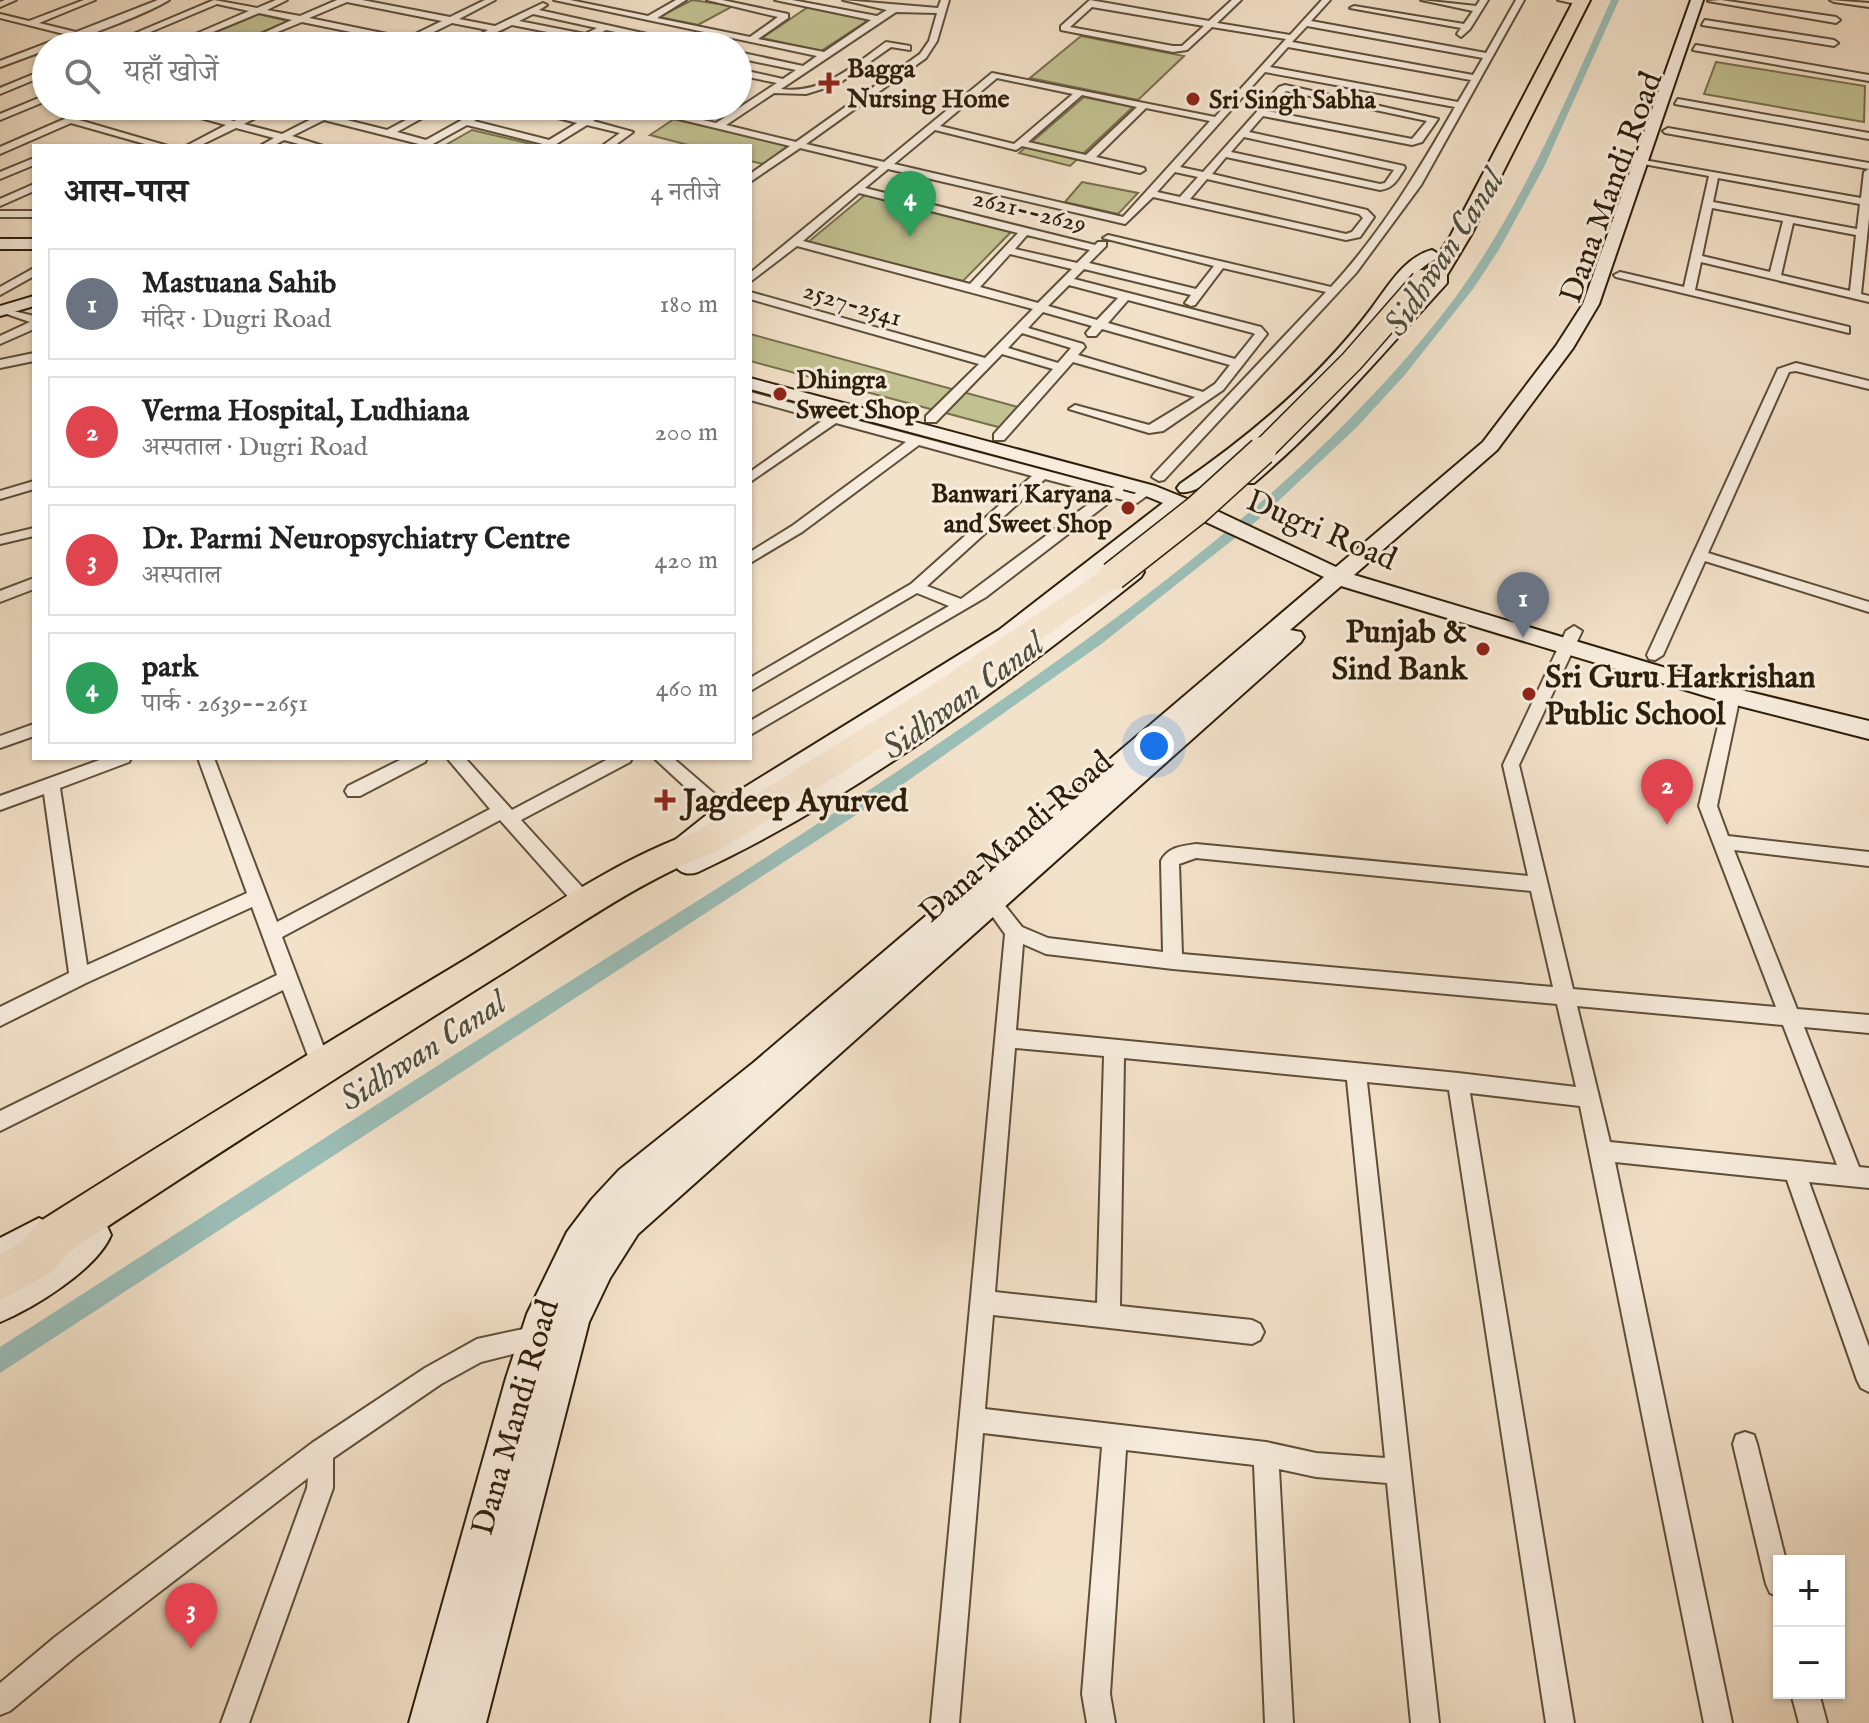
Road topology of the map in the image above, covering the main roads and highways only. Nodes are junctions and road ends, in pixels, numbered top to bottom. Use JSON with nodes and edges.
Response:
{"nodes":[{"id":1,"x":1572,"y":0,"type":"edge"},
{"id":2,"x":704,"y":841,"type":"junction"},
{"id":3,"x":92,"y":1225,"type":"junction"},
{"id":4,"x":9,"y":1274,"type":"edge"}],
"edges":[{"from":1,"to":2,"type":"highway","bridge":true},
{"from":2,"to":3,"type":"highway"},
{"from":2,"to":3,"type":"highway"},
{"from":3,"to":4,"type":"highway"}]}
